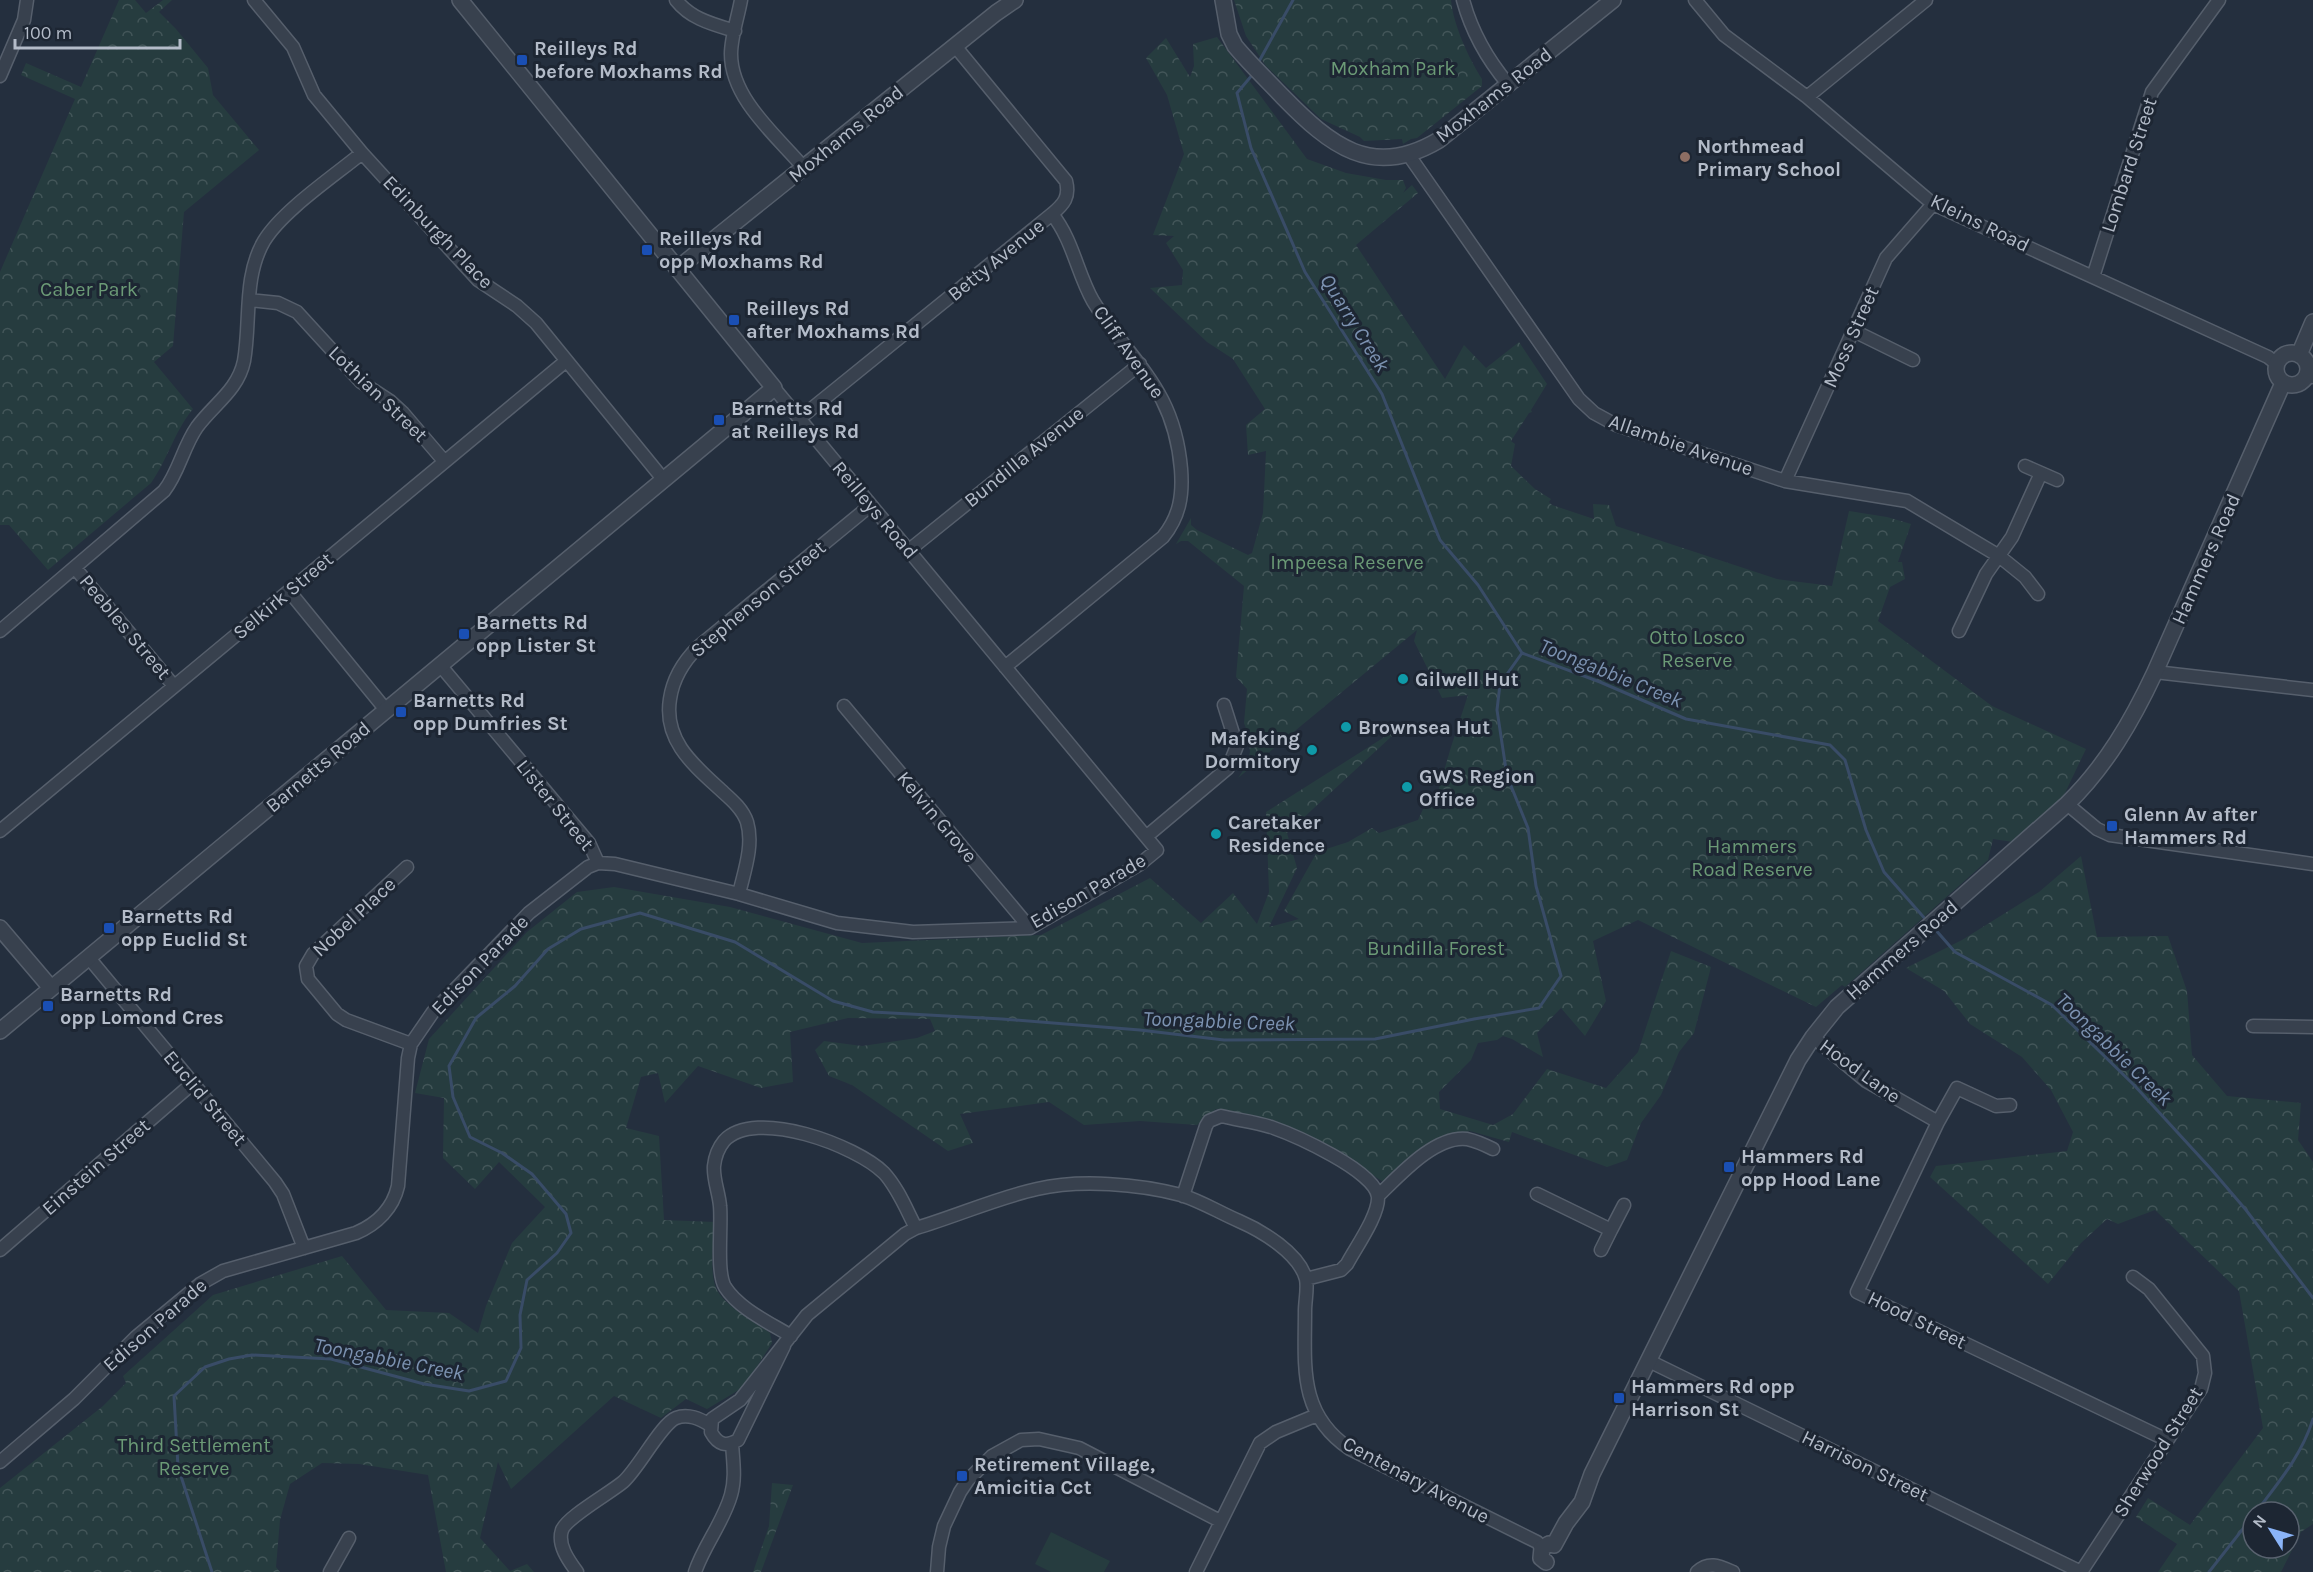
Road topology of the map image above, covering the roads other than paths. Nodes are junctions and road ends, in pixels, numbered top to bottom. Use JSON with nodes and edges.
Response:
{"nodes":[{"id":1,"x":27,"y":0,"type":"edge"},
{"id":2,"x":254,"y":0,"type":"edge"},
{"id":3,"x":460,"y":0,"type":"edge"},
{"id":4,"x":676,"y":0,"type":"edge"},
{"id":5,"x":741,"y":0,"type":"edge"},
{"id":6,"x":1016,"y":0,"type":"edge"},
{"id":7,"x":1222,"y":0,"type":"edge"},
{"id":8,"x":1463,"y":0,"type":"edge"},
{"id":9,"x":1613,"y":0,"type":"edge"},
{"id":10,"x":1695,"y":0,"type":"edge"},
{"id":11,"x":1926,"y":0,"type":"edge"},
{"id":12,"x":2219,"y":0,"type":"edge"},
{"id":13,"x":735,"y":31,"type":"junction"},
{"id":14,"x":956,"y":46,"type":"junction"},
{"id":15,"x":0,"y":76,"type":"edge"},
{"id":16,"x":1508,"y":84,"type":"junction"},
{"id":17,"x":1807,"y":97,"type":"junction"},
{"id":18,"x":362,"y":153,"type":"junction"},
{"id":19,"x":1408,"y":154,"type":"junction"},
{"id":20,"x":804,"y":168,"type":"junction"},
{"id":21,"x":1933,"y":204,"type":"junction"},
{"id":22,"x":1052,"y":214,"type":"junction"},
{"id":23,"x":677,"y":269,"type":"junction"},
{"id":24,"x":2093,"y":277,"type":"junction"},
{"id":25,"x":249,"y":300,"type":"junction"},
{"id":26,"x":2313,"y":322,"type":"edge"},
{"id":27,"x":1854,"y":331,"type":"junction"},
{"id":28,"x":2299,"y":355,"type":"junction"},
{"id":29,"x":1913,"y":360,"type":"dead end"},
{"id":30,"x":566,"y":361,"type":"junction"},
{"id":31,"x":1140,"y":364,"type":"junction"},
{"id":32,"x":2277,"y":364,"type":"junction"},
{"id":33,"x":2310,"y":376,"type":"edge"},
{"id":34,"x":2283,"y":383,"type":"junction"},
{"id":35,"x":774,"y":388,"type":"junction"},
{"id":36,"x":799,"y":419,"type":"junction"},
{"id":37,"x":444,"y":461,"type":"junction"},
{"id":38,"x":2025,"y":466,"type":"dead end"},
{"id":39,"x":2041,"y":473,"type":"junction"},
{"id":40,"x":663,"y":479,"type":"junction"},
{"id":41,"x":2056,"y":480,"type":"dead end"},
{"id":42,"x":1785,"y":481,"type":"junction"},
{"id":43,"x":870,"y":505,"type":"junction"},
{"id":44,"x":908,"y":551,"type":"junction"},
{"id":45,"x":1999,"y":556,"type":"junction"},
{"id":46,"x":75,"y":568,"type":"junction"},
{"id":47,"x":289,"y":591,"type":"junction"},
{"id":48,"x":2038,"y":594,"type":"dead end"},
{"id":49,"x":0,"y":631,"type":"edge"},
{"id":50,"x":1959,"y":631,"type":"dead end"},
{"id":51,"x":440,"y":665,"type":"junction"},
{"id":52,"x":1005,"y":667,"type":"junction"},
{"id":53,"x":2155,"y":672,"type":"junction"},
{"id":54,"x":174,"y":686,"type":"junction"},
{"id":55,"x":2313,"y":690,"type":"edge"},
{"id":56,"x":1224,"y":705,"type":"dead end"},
{"id":57,"x":844,"y":706,"type":"dead end"},
{"id":58,"x":386,"y":710,"type":"junction"},
{"id":59,"x":2067,"y":804,"type":"junction"},
{"id":60,"x":0,"y":831,"type":"edge"},
{"id":61,"x":1147,"y":836,"type":"junction"},
{"id":62,"x":1157,"y":850,"type":"joint"},
{"id":63,"x":598,"y":863,"type":"junction"},
{"id":64,"x":2313,"y":864,"type":"edge"},
{"id":65,"x":407,"y":867,"type":"dead end"},
{"id":66,"x":739,"y":894,"type":"junction"},
{"id":67,"x":0,"y":928,"type":"edge"},
{"id":68,"x":1030,"y":928,"type":"junction"},
{"id":69,"x":89,"y":958,"type":"junction"},
{"id":70,"x":51,"y":988,"type":"junction"},
{"id":71,"x":2253,"y":1026,"type":"dead end"},
{"id":72,"x":2313,"y":1027,"type":"edge"},
{"id":73,"x":0,"y":1031,"type":"edge"},
{"id":74,"x":1813,"y":1037,"type":"junction"},
{"id":75,"x":411,"y":1044,"type":"junction"},
{"id":76,"x":193,"y":1083,"type":"junction"},
{"id":77,"x":2010,"y":1105,"type":"dead end"},
{"id":78,"x":1938,"y":1122,"type":"junction"},
{"id":79,"x":1493,"y":1149,"type":"dead end"},
{"id":80,"x":1537,"y":1194,"type":"dead end"},
{"id":81,"x":1183,"y":1196,"type":"junction"},
{"id":82,"x":1378,"y":1196,"type":"junction"},
{"id":83,"x":1624,"y":1205,"type":"dead end"},
{"id":84,"x":916,"y":1228,"type":"junction"},
{"id":85,"x":1611,"y":1230,"type":"junction"},
{"id":86,"x":304,"y":1248,"type":"junction"},
{"id":87,"x":0,"y":1250,"type":"edge"},
{"id":88,"x":1601,"y":1250,"type":"dead end"},
{"id":89,"x":2133,"y":1277,"type":"dead end"},
{"id":90,"x":1306,"y":1279,"type":"junction"},
{"id":91,"x":788,"y":1341,"type":"junction"},
{"id":92,"x":1649,"y":1361,"type":"junction"},
{"id":93,"x":1317,"y":1415,"type":"junction"},
{"id":94,"x":710,"y":1425,"type":"junction"},
{"id":95,"x":2168,"y":1440,"type":"junction"},
{"id":96,"x":732,"y":1443,"type":"junction"},
{"id":97,"x":0,"y":1462,"type":"edge"},
{"id":98,"x":1220,"y":1521,"type":"junction"},
{"id":99,"x":349,"y":1538,"type":"dead end"},
{"id":100,"x":1546,"y":1557,"type":"edge"},
{"id":101,"x":330,"y":1572,"type":"edge"},
{"id":102,"x":577,"y":1572,"type":"edge"},
{"id":103,"x":695,"y":1572,"type":"edge"},
{"id":104,"x":937,"y":1572,"type":"edge"},
{"id":105,"x":1196,"y":1572,"type":"edge"},
{"id":106,"x":1697,"y":1572,"type":"edge"},
{"id":107,"x":1733,"y":1572,"type":"edge"},
{"id":108,"x":2081,"y":1572,"type":"edge"}],
"edges":[{"from":1,"to":15,"type":"street"},
{"from":2,"to":18,"type":"street","name":"Edinburgh Place"},
{"from":3,"to":23,"type":"street","name":"Reilleys Road"},
{"from":4,"to":13,"type":"street"},
{"from":5,"to":13,"type":"street"},
{"from":6,"to":14,"type":"street","name":"Moxhams Road"},
{"from":7,"to":19,"type":"street","name":"Moxhams Road"},
{"from":8,"to":16,"type":"street"},
{"from":9,"to":16,"type":"street","name":"Moxhams Road"},
{"from":10,"to":17,"type":"street","name":"Kleins Road"},
{"from":11,"to":17,"type":"street"},
{"from":12,"to":24,"type":"street","name":"Lombard Street"},
{"from":13,"to":20,"type":"street"},
{"from":14,"to":20,"type":"street","name":"Moxhams Road"},
{"from":14,"to":22,"type":"street"},
{"from":16,"to":19,"type":"street","name":"Moxhams Road"},
{"from":17,"to":21,"type":"street","name":"Kleins Road"},
{"from":18,"to":25,"type":"street"},
{"from":18,"to":30,"type":"street","name":"Edinburgh Place"},
{"from":19,"to":42,"type":"street","name":"Allambie Avenue"},
{"from":20,"to":23,"type":"street","name":"Moxhams Road"},
{"from":21,"to":24,"type":"street","name":"Kleins Road"},
{"from":21,"to":27,"type":"street","name":"Moss Street"},
{"from":22,"to":31,"type":"street","name":"Cliff Avenue"},
{"from":22,"to":36,"type":"street","name":"Betty Avenue"},
{"from":23,"to":35,"type":"street","name":"Reilleys Road"},
{"from":24,"to":32,"type":"street","name":"Kleins Road"},
{"from":25,"to":37,"type":"street","name":"Lothian Street"},
{"from":25,"to":46,"type":"street"},
{"from":26,"to":28,"type":"street"},
{"from":27,"to":29,"type":"street"},
{"from":27,"to":42,"type":"street","name":"Moss Street"},
{"from":28,"to":32,"type":"street"},
{"from":28,"to":33,"type":"street"},
{"from":30,"to":37,"type":"street","name":"Selkirk Street"},
{"from":30,"to":40,"type":"street","name":"Edinburgh Place"},
{"from":31,"to":44,"type":"street","name":"Bundilla Avenue"},
{"from":31,"to":52,"type":"street","name":"Cliff Avenue"},
{"from":32,"to":34,"type":"street"},
{"from":33,"to":34,"type":"street"},
{"from":34,"to":53,"type":"street","name":"Hammers Road"},
{"from":35,"to":36,"type":"street","name":"Reilleys Road"},
{"from":35,"to":40,"type":"street","name":"Barnetts Road"},
{"from":36,"to":43,"type":"street","name":"Reilleys Road"},
{"from":37,"to":47,"type":"street","name":"Selkirk Street"},
{"from":38,"to":39,"type":"street"},
{"from":39,"to":41,"type":"street"},
{"from":39,"to":45,"type":"street"},
{"from":40,"to":51,"type":"street","name":"Barnetts Road"},
{"from":42,"to":45,"type":"street","name":"Allambie Avenue"},
{"from":43,"to":44,"type":"street","name":"Reilleys Road"},
{"from":43,"to":66,"type":"street","name":"Stephenson Street"},
{"from":44,"to":52,"type":"street","name":"Reilleys Road"},
{"from":45,"to":48,"type":"street","name":"Allambie Avenue"},
{"from":45,"to":50,"type":"street"},
{"from":46,"to":49,"type":"street"},
{"from":46,"to":54,"type":"street","name":"Peebles Street"},
{"from":47,"to":54,"type":"street","name":"Selkirk Street"},
{"from":47,"to":58,"type":"street"},
{"from":51,"to":58,"type":"street","name":"Barnetts Road"},
{"from":51,"to":63,"type":"street","name":"Lister Street"},
{"from":52,"to":61,"type":"street","name":"Reilleys Road"},
{"from":53,"to":55,"type":"street"},
{"from":53,"to":59,"type":"street","name":"Hammers Road"},
{"from":54,"to":60,"type":"street","name":"Selkirk Street"},
{"from":56,"to":61,"type":"street"},
{"from":57,"to":68,"type":"street","name":"Kelvin Grove"},
{"from":58,"to":69,"type":"street","name":"Barnetts Road"},
{"from":59,"to":64,"type":"street"},
{"from":59,"to":74,"type":"street","name":"Hammers Road"},
{"from":61,"to":62,"type":"street","name":"Reilleys Road"},
{"from":62,"to":68,"type":"street","name":"Edison Parade"},
{"from":63,"to":66,"type":"street","name":"Edison Parade"},
{"from":63,"to":75,"type":"street","name":"Edison Parade"},
{"from":65,"to":75,"type":"street","name":"Nobel Place"},
{"from":66,"to":68,"type":"street","name":"Edison Parade"},
{"from":67,"to":70,"type":"street"},
{"from":69,"to":70,"type":"street","name":"Barnetts Road"},
{"from":69,"to":76,"type":"street","name":"Euclid Street"},
{"from":70,"to":73,"type":"street","name":"Barnetts Road"},
{"from":71,"to":72,"type":"street"},
{"from":74,"to":78,"type":"street","name":"Hood Lane"},
{"from":74,"to":92,"type":"street","name":"Hammers Road"},
{"from":75,"to":86,"type":"street","name":"Edison Parade"},
{"from":76,"to":86,"type":"street","name":"Euclid Street"},
{"from":76,"to":87,"type":"street","name":"Einstein Street"},
{"from":77,"to":78,"type":"street","name":"Hood Street"},
{"from":78,"to":95,"type":"street","name":"Hood Street"},
{"from":79,"to":82,"type":"street"},
{"from":80,"to":85,"type":"street"},
{"from":81,"to":82,"type":"street"},
{"from":81,"to":84,"type":"street"},
{"from":81,"to":90,"type":"street"},
{"from":82,"to":90,"type":"street"},
{"from":83,"to":85,"type":"street"},
{"from":84,"to":91,"type":"street"},
{"from":84,"to":91,"type":"street"},
{"from":85,"to":88,"type":"street"},
{"from":86,"to":97,"type":"street","name":"Edison Parade"},
{"from":89,"to":95,"type":"street","name":"Sherwood Street"},
{"from":90,"to":93,"type":"street","name":"Centenary Avenue"},
{"from":91,"to":94,"type":"street"},
{"from":91,"to":96,"type":"street"},
{"from":92,"to":100,"type":"street","name":"Hammers Road"},
{"from":92,"to":108,"type":"street","name":"Harrison Street"},
{"from":93,"to":98,"type":"street"},
{"from":93,"to":100,"type":"street","name":"Centenary Avenue"},
{"from":94,"to":96,"type":"street"},
{"from":94,"to":102,"type":"street"},
{"from":95,"to":108,"type":"street","name":"Sherwood Street"},
{"from":96,"to":103,"type":"street"},
{"from":98,"to":104,"type":"street"},
{"from":98,"to":105,"type":"street"},
{"from":99,"to":101,"type":"street"},
{"from":106,"to":107,"type":"street"}]}
